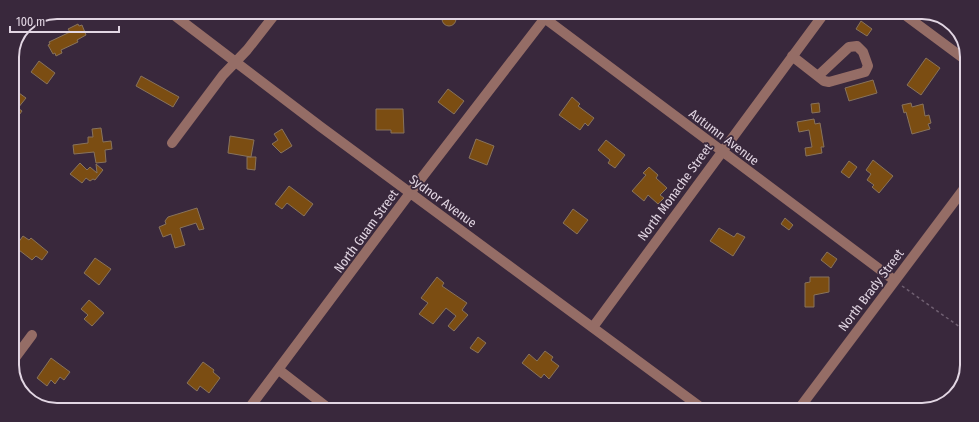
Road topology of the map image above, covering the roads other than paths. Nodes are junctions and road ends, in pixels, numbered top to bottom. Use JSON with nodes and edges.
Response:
{"nodes":[{"id":1,"x":179,"y":19,"type":"edge"},
{"id":2,"x":272,"y":19,"type":"edge"},
{"id":3,"x":541,"y":19,"type":"edge"},
{"id":4,"x":549,"y":19,"type":"edge"},
{"id":5,"x":820,"y":19,"type":"edge"},
{"id":6,"x":910,"y":19,"type":"edge"},
{"id":7,"x":792,"y":56,"type":"junction"},
{"id":8,"x":960,"y":57,"type":"edge"},
{"id":9,"x":235,"y":63,"type":"junction"},
{"id":10,"x":818,"y":76,"type":"junction"},
{"id":11,"x":172,"y":143,"type":"dead end"},
{"id":12,"x":721,"y":151,"type":"junction"},
{"id":13,"x":410,"y":193,"type":"junction"},
{"id":14,"x":960,"y":194,"type":"edge"},
{"id":15,"x":894,"y":280,"type":"junction"},
{"id":16,"x":593,"y":327,"type":"junction"},
{"id":17,"x":32,"y":335,"type":"dead end"},
{"id":18,"x":19,"y":353,"type":"edge"},
{"id":19,"x":279,"y":370,"type":"junction"},
{"id":20,"x":253,"y":403,"type":"edge"},
{"id":21,"x":322,"y":403,"type":"edge"},
{"id":22,"x":695,"y":403,"type":"edge"},
{"id":23,"x":803,"y":403,"type":"edge"}],
"edges":[{"from":1,"to":9,"type":"street","name":"Sydnor Avenue"},
{"from":2,"to":9,"type":"street"},
{"from":3,"to":13,"type":"street","name":"North Guam Street"},
{"from":4,"to":12,"type":"street","name":"Autumn Avenue"},
{"from":5,"to":7,"type":"street","name":"North Monache Street"},
{"from":6,"to":8,"type":"street"},
{"from":7,"to":10,"type":"street"},
{"from":7,"to":12,"type":"street","name":"North Monache Street"},
{"from":9,"to":11,"type":"street"},
{"from":9,"to":13,"type":"street","name":"Sydnor Avenue"},
{"from":10,"to":10,"type":"street"},
{"from":12,"to":15,"type":"street","name":"Autumn Avenue"},
{"from":12,"to":16,"type":"street","name":"North Monache Street"},
{"from":13,"to":16,"type":"street","name":"Sydnor Avenue"},
{"from":13,"to":19,"type":"street","name":"North Guam Street"},
{"from":14,"to":15,"type":"street","name":"North Brady Street"},
{"from":15,"to":23,"type":"street","name":"North Brady Street"},
{"from":16,"to":22,"type":"street","name":"Sydnor Avenue"},
{"from":17,"to":18,"type":"street"},
{"from":19,"to":20,"type":"street","name":"North Guam Street"},
{"from":19,"to":21,"type":"street"}]}
